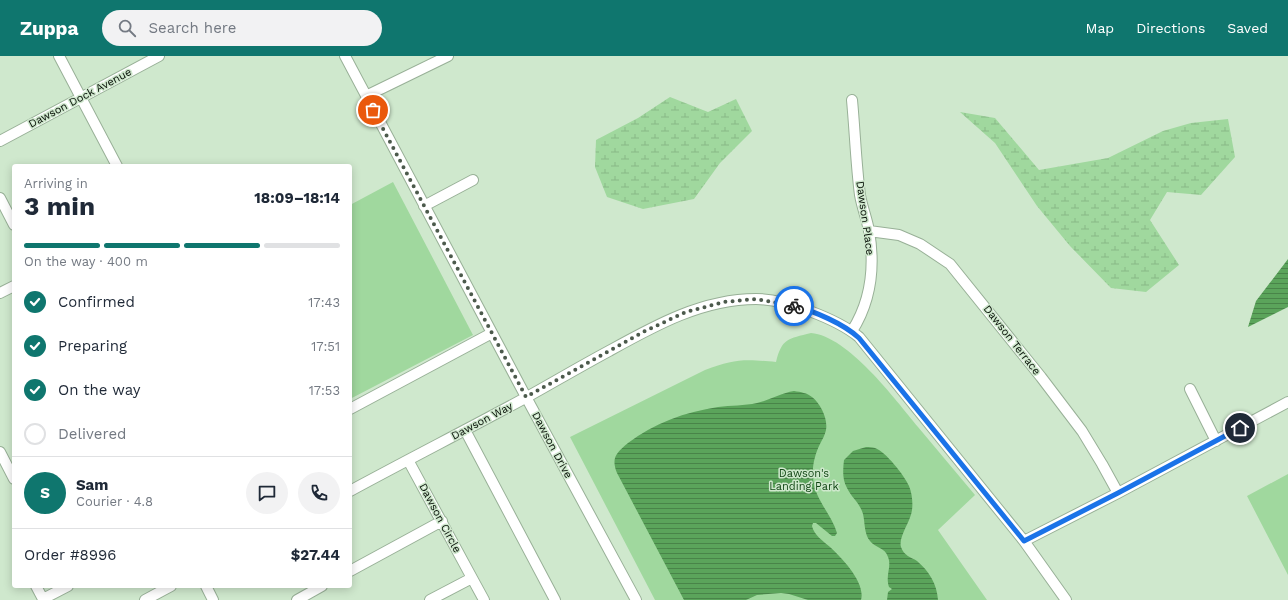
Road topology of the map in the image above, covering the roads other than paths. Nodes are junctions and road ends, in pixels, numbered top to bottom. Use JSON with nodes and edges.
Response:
{"nodes":[{"id":1,"x":59,"y":56,"type":"edge"},
{"id":2,"x":159,"y":56,"type":"edge"},
{"id":3,"x":345,"y":56,"type":"edge"},
{"id":4,"x":448,"y":56,"type":"edge"},
{"id":5,"x":366,"y":96,"type":"junction"},
{"id":6,"x":81,"y":97,"type":"junction"},
{"id":7,"x":852,"y":100,"type":"dead end"},
{"id":8,"x":0,"y":141,"type":"edge"},
{"id":9,"x":116,"y":164,"type":"edge"},
{"id":10,"x":473,"y":180,"type":"dead end"},
{"id":11,"x":0,"y":198,"type":"edge"},
{"id":12,"x":424,"y":206,"type":"junction"},
{"id":13,"x":4,"y":217,"type":"edge"},
{"id":14,"x":12,"y":223,"type":"edge"},
{"id":15,"x":869,"y":231,"type":"junction"},
{"id":16,"x":12,"y":287,"type":"edge"},
{"id":17,"x":0,"y":293,"type":"edge"},
{"id":18,"x":852,"y":331,"type":"junction"},
{"id":19,"x":492,"y":333,"type":"junction"},
{"id":20,"x":1190,"y":389,"type":"dead end"},
{"id":21,"x":526,"y":397,"type":"junction"},
{"id":22,"x":1288,"y":402,"type":"edge"},
{"id":23,"x":352,"y":408,"type":"edge"},
{"id":24,"x":465,"y":430,"type":"junction"},
{"id":25,"x":1216,"y":441,"type":"junction"},
{"id":26,"x":0,"y":452,"type":"edge"},
{"id":27,"x":408,"y":460,"type":"junction"},
{"id":28,"x":12,"y":474,"type":"edge"},
{"id":29,"x":352,"y":490,"type":"edge"},
{"id":30,"x":1118,"y":493,"type":"junction"},
{"id":31,"x":442,"y":521,"type":"junction"},
{"id":32,"x":1024,"y":541,"type":"junction"},
{"id":33,"x":352,"y":570,"type":"edge"},
{"id":34,"x":472,"y":578,"type":"junction"},
{"id":35,"x":37,"y":588,"type":"edge"},
{"id":36,"x":64,"y":588,"type":"edge"},
{"id":37,"x":167,"y":588,"type":"edge"},
{"id":38,"x":207,"y":588,"type":"edge"},
{"id":39,"x":318,"y":588,"type":"edge"},
{"id":40,"x":145,"y":600,"type":"edge"},
{"id":41,"x":213,"y":600,"type":"edge"},
{"id":42,"x":297,"y":600,"type":"edge"},
{"id":43,"x":430,"y":600,"type":"edge"},
{"id":44,"x":484,"y":600,"type":"edge"},
{"id":45,"x":555,"y":600,"type":"edge"},
{"id":46,"x":636,"y":600,"type":"edge"},
{"id":47,"x":1066,"y":600,"type":"edge"}],
"edges":[{"from":1,"to":6,"type":"street"},
{"from":2,"to":6,"type":"street","name":"Dawson Dock Avenue"},
{"from":3,"to":5,"type":"street","name":"Dawson Drive"},
{"from":4,"to":5,"type":"street"},
{"from":5,"to":12,"type":"street","name":"Dawson Drive"},
{"from":6,"to":8,"type":"street","name":"Dawson Dock Avenue"},
{"from":6,"to":9,"type":"street"},
{"from":7,"to":15,"type":"street","name":"Dawson Place"},
{"from":10,"to":12,"type":"street"},
{"from":11,"to":13,"type":"street"},
{"from":12,"to":19,"type":"street","name":"Dawson Drive"},
{"from":13,"to":14,"type":"street"},
{"from":15,"to":18,"type":"street","name":"Dawson Place"},
{"from":15,"to":30,"type":"street","name":"Dawson Terrace"},
{"from":16,"to":17,"type":"street"},
{"from":18,"to":21,"type":"street","name":"Dawson Way"},
{"from":18,"to":32,"type":"street","name":"Dawson Way"},
{"from":19,"to":21,"type":"street","name":"Dawson Drive"},
{"from":19,"to":23,"type":"street"},
{"from":20,"to":25,"type":"street"},
{"from":21,"to":24,"type":"street","name":"Dawson Way"},
{"from":21,"to":46,"type":"street","name":"Dawson Drive"},
{"from":22,"to":25,"type":"street"},
{"from":24,"to":27,"type":"street","name":"Dawson Way"},
{"from":24,"to":45,"type":"street"},
{"from":25,"to":30,"type":"street"},
{"from":26,"to":28,"type":"street"},
{"from":27,"to":29,"type":"street","name":"Dawson Way"},
{"from":27,"to":31,"type":"street","name":"Dawson Circle"},
{"from":30,"to":32,"type":"street"},
{"from":31,"to":33,"type":"street"},
{"from":31,"to":34,"type":"street","name":"Dawson Circle"},
{"from":32,"to":47,"type":"street","name":"Dawson Way"},
{"from":34,"to":43,"type":"street"},
{"from":34,"to":44,"type":"street","name":"Dawson Circle"},
{"from":35,"to":36,"type":"street"},
{"from":37,"to":40,"type":"street"},
{"from":38,"to":41,"type":"street"},
{"from":39,"to":42,"type":"street"}]}
